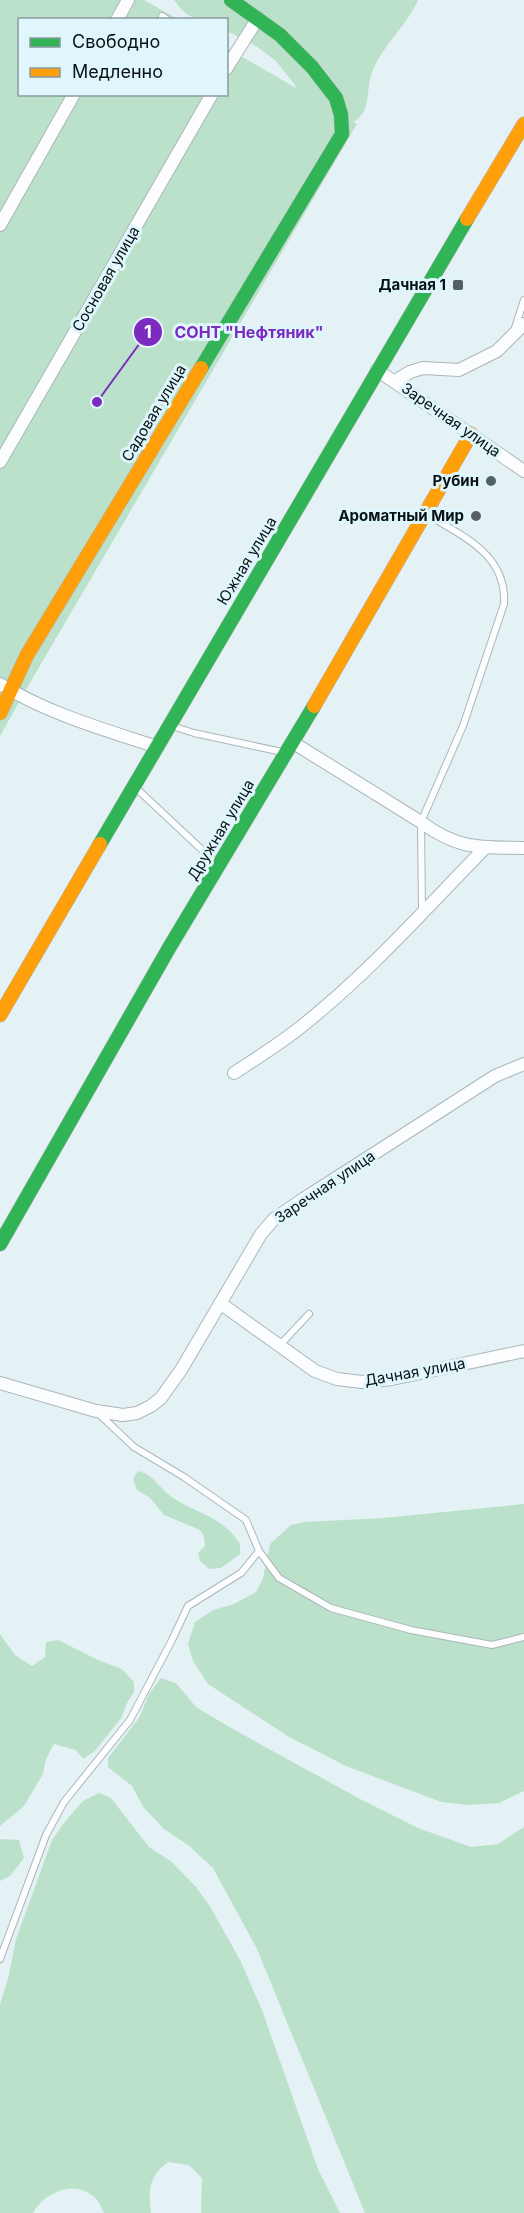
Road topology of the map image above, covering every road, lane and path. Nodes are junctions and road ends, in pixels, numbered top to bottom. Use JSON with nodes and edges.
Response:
{"nodes":[{"id":1,"x":128,"y":0,"type":"edge"},
{"id":2,"x":231,"y":0,"type":"edge"},
{"id":3,"x":118,"y":18,"type":"edge"},
{"id":4,"x":258,"y":18,"type":"junction"},
{"id":5,"x":230,"y":53,"type":"edge"},
{"id":6,"x":73,"y":96,"type":"edge"},
{"id":7,"x":211,"y":96,"type":"edge"},
{"id":8,"x":524,"y":124,"type":"edge"},
{"id":9,"x":0,"y":225,"type":"edge"},
{"id":10,"x":524,"y":300,"type":"edge"},
{"id":11,"x":524,"y":324,"type":"edge"},
{"id":12,"x":512,"y":337,"type":"junction"},
{"id":13,"x":377,"y":370,"type":"junction"},
{"id":14,"x":395,"y":381,"type":"junction"},
{"id":15,"x":471,"y":434,"type":"junction"},
{"id":16,"x":0,"y":462,"type":"edge"},
{"id":17,"x":524,"y":471,"type":"edge"},
{"id":18,"x":426,"y":514,"type":"junction"},
{"id":19,"x":5,"y":688,"type":"edge"},
{"id":20,"x":0,"y":713,"type":"edge"},
{"id":21,"x":169,"y":725,"type":"junction"},
{"id":22,"x":157,"y":747,"type":"junction"},
{"id":23,"x":289,"y":747,"type":"junction"},
{"id":24,"x":134,"y":787,"type":"junction"},
{"id":25,"x":421,"y":822,"type":"junction"},
{"id":26,"x":486,"y":847,"type":"junction"},
{"id":27,"x":524,"y":848,"type":"edge"},
{"id":28,"x":219,"y":866,"type":"junction"},
{"id":29,"x":423,"y":912,"type":"junction"},
{"id":30,"x":0,"y":1015,"type":"edge"},
{"id":31,"x":524,"y":1064,"type":"edge"},
{"id":32,"x":234,"y":1073,"type":"dead end"},
{"id":33,"x":0,"y":1244,"type":"edge"},
{"id":34,"x":220,"y":1303,"type":"junction"},
{"id":35,"x":309,"y":1314,"type":"dead end"},
{"id":36,"x":279,"y":1346,"type":"junction"},
{"id":37,"x":524,"y":1351,"type":"edge"},
{"id":38,"x":0,"y":1383,"type":"edge"},
{"id":39,"x":96,"y":1411,"type":"junction"},
{"id":40,"x":259,"y":1551,"type":"junction"},
{"id":41,"x":524,"y":1636,"type":"edge"},
{"id":42,"x":0,"y":1959,"type":"edge"}],
"edges":[{"from":1,"to":3,"type":"street"},
{"from":2,"to":4,"type":"street"},
{"from":4,"to":5,"type":"street"},
{"from":4,"to":19,"type":"street","name":"Садовая улица"},
{"from":6,"to":9,"type":"street"},
{"from":7,"to":16,"type":"street","name":"Сосновая улица"},
{"from":8,"to":13,"type":"street","name":"Южная улица"},
{"from":10,"to":12,"type":"lane"},
{"from":11,"to":12,"type":"street"},
{"from":12,"to":14,"type":"street"},
{"from":13,"to":14,"type":"street","name":"Заречная улица"},
{"from":13,"to":21,"type":"street","name":"Южная улица"},
{"from":14,"to":15,"type":"street","name":"Заречная улица"},
{"from":15,"to":17,"type":"street","name":"Заречная улица"},
{"from":15,"to":18,"type":"street","name":"Дружная улица"},
{"from":18,"to":23,"type":"street","name":"Дружная улица"},
{"from":18,"to":25,"type":"lane"},
{"from":19,"to":20,"type":"street","name":"Садовая улица"},
{"from":19,"to":22,"type":"street"},
{"from":21,"to":22,"type":"street","name":"Южная улица"},
{"from":21,"to":23,"type":"lane"},
{"from":22,"to":24,"type":"street","name":"Южная улица"},
{"from":23,"to":25,"type":"street"},
{"from":23,"to":28,"type":"street","name":"Дружная улица"},
{"from":24,"to":28,"type":"lane"},
{"from":24,"to":30,"type":"street","name":"Южная улица"},
{"from":25,"to":26,"type":"street"},
{"from":25,"to":29,"type":"lane"},
{"from":26,"to":27,"type":"street"},
{"from":26,"to":29,"type":"street"},
{"from":28,"to":33,"type":"street","name":"Дружная улица"},
{"from":29,"to":32,"type":"street"},
{"from":31,"to":34,"type":"street","name":"Заречная улица"},
{"from":34,"to":36,"type":"street","name":"Дачная улица"},
{"from":34,"to":39,"type":"street","name":"Заречная улица"},
{"from":35,"to":36,"type":"lane"},
{"from":36,"to":37,"type":"street","name":"Дачная улица"},
{"from":38,"to":39,"type":"street","name":"Заречная улица"},
{"from":39,"to":40,"type":"lane"},
{"from":40,"to":41,"type":"lane"},
{"from":40,"to":42,"type":"lane"}]}
